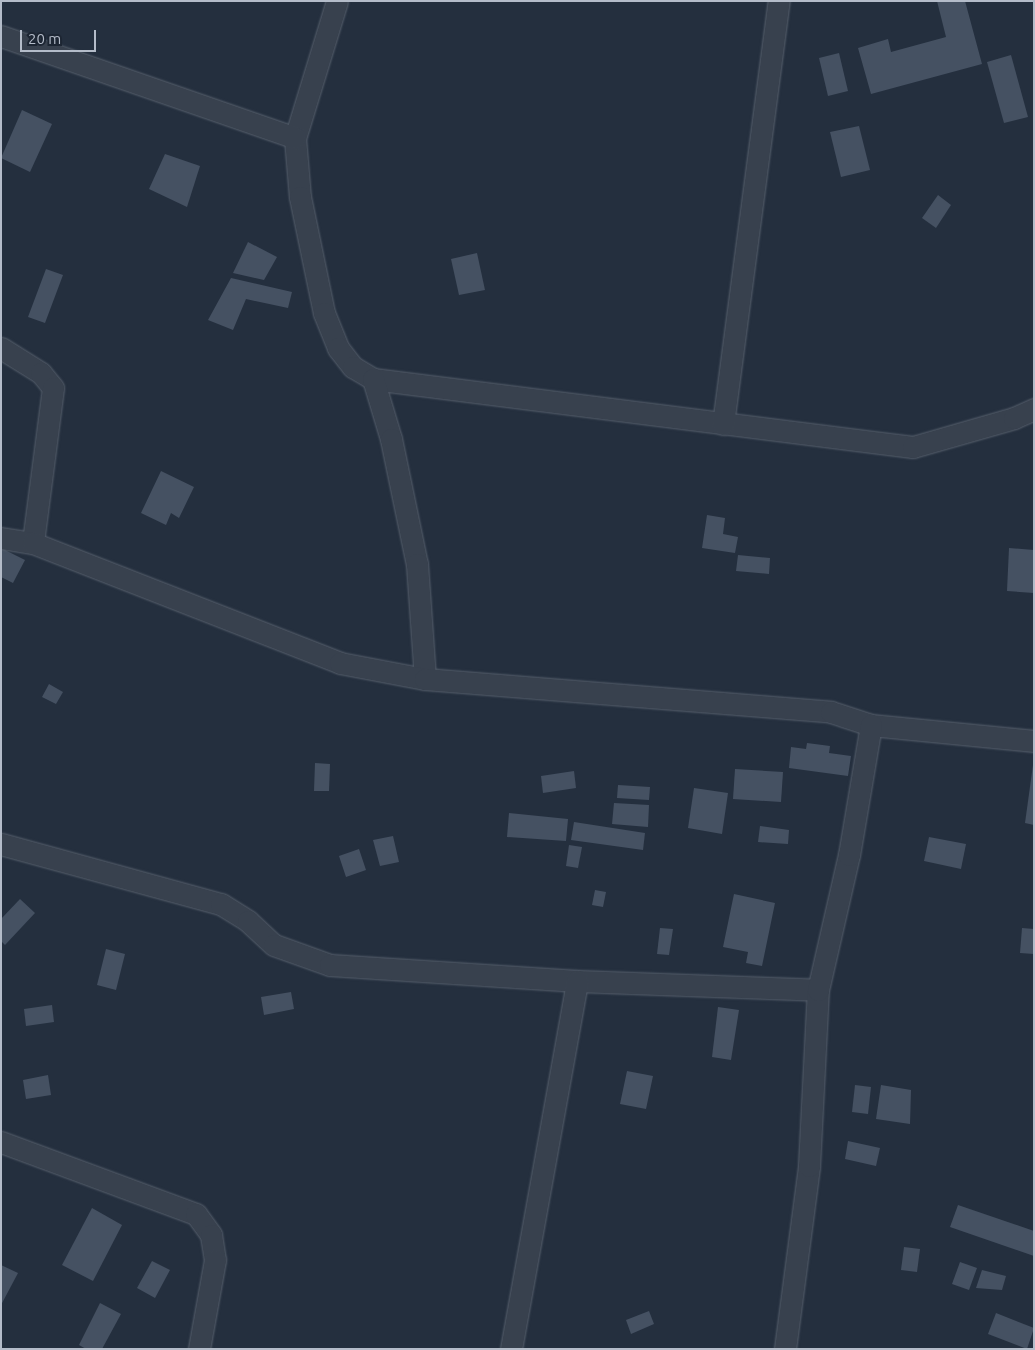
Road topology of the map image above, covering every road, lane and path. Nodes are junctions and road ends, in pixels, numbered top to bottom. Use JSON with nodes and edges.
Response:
{"nodes":[{"id":1,"x":337,"y":1,"type":"edge"},
{"id":2,"x":779,"y":1,"type":"edge"},
{"id":3,"x":1,"y":36,"type":"edge"},
{"id":4,"x":295,"y":138,"type":"junction"},
{"id":5,"x":1,"y":348,"type":"edge"},
{"id":6,"x":373,"y":379,"type":"junction"},
{"id":7,"x":1034,"y":409,"type":"edge"},
{"id":8,"x":723,"y":424,"type":"junction"},
{"id":9,"x":1,"y":538,"type":"edge"},
{"id":10,"x":33,"y":543,"type":"junction"},
{"id":11,"x":425,"y":678,"type":"junction"},
{"id":12,"x":870,"y":725,"type":"junction"},
{"id":13,"x":1034,"y":741,"type":"edge"},
{"id":14,"x":1,"y":844,"type":"edge"},
{"id":15,"x":577,"y":981,"type":"junction"},
{"id":16,"x":818,"y":990,"type":"junction"},
{"id":17,"x":1,"y":1142,"type":"edge"},
{"id":18,"x":199,"y":1349,"type":"edge"},
{"id":19,"x":511,"y":1349,"type":"edge"},
{"id":20,"x":786,"y":1349,"type":"edge"}],
"edges":[{"from":1,"to":4,"type":"street"},
{"from":2,"to":8,"type":"street"},
{"from":3,"to":4,"type":"street"},
{"from":4,"to":6,"type":"street"},
{"from":5,"to":10,"type":"street"},
{"from":6,"to":8,"type":"street"},
{"from":6,"to":11,"type":"street"},
{"from":7,"to":8,"type":"street"},
{"from":9,"to":10,"type":"street"},
{"from":10,"to":11,"type":"street"},
{"from":11,"to":12,"type":"street"},
{"from":12,"to":13,"type":"street"},
{"from":12,"to":16,"type":"street"},
{"from":14,"to":15,"type":"street"},
{"from":15,"to":16,"type":"street"},
{"from":15,"to":19,"type":"street"},
{"from":16,"to":20,"type":"street"},
{"from":17,"to":18,"type":"street"}]}
